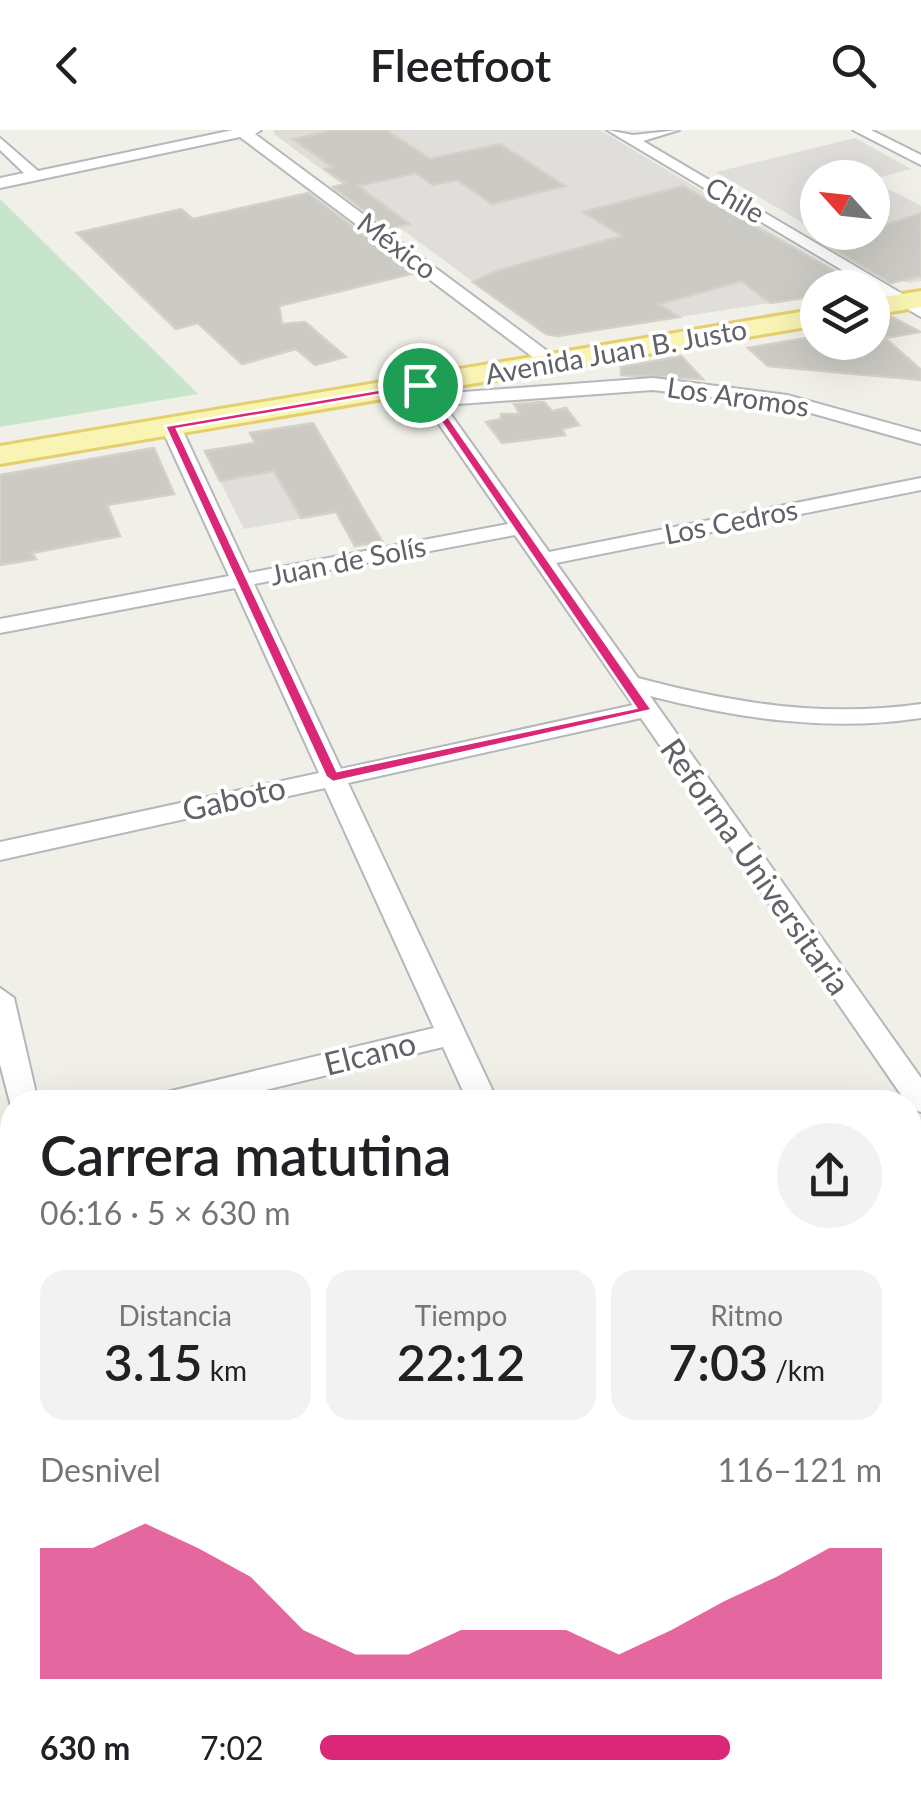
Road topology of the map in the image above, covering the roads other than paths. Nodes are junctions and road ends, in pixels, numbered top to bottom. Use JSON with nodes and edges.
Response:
{"nodes":[{"id":1,"x":614,"y":130,"type":"edge"},
{"id":2,"x":672,"y":130,"type":"edge"},
{"id":3,"x":860,"y":130,"type":"edge"},
{"id":4,"x":246,"y":131,"type":"edge"},
{"id":5,"x":630,"y":140,"type":"junction"},
{"id":6,"x":0,"y":142,"type":"edge"},
{"id":7,"x":921,"y":161,"type":"edge"},
{"id":8,"x":35,"y":176,"type":"junction"},
{"id":9,"x":0,"y":183,"type":"edge"},
{"id":10,"x":917,"y":304,"type":"edge"},
{"id":11,"x":890,"y":306,"type":"edge"},
{"id":12,"x":800,"y":320,"type":"edge"},
{"id":13,"x":552,"y":363,"type":"junction"},
{"id":14,"x":426,"y":393,"type":"junction"},
{"id":15,"x":171,"y":426,"type":"junction"},
{"id":16,"x":921,"y":438,"type":"edge"},
{"id":17,"x":0,"y":454,"type":"edge"},
{"id":18,"x":921,"y":484,"type":"edge"},
{"id":19,"x":519,"y":528,"type":"junction"},
{"id":20,"x":541,"y":560,"type":"junction"},
{"id":21,"x":242,"y":581,"type":"junction"},
{"id":22,"x":0,"y":626,"type":"edge"},
{"id":23,"x":625,"y":682,"type":"junction"},
{"id":24,"x":645,"y":710,"type":"junction"},
{"id":25,"x":921,"y":711,"type":"edge"},
{"id":26,"x":333,"y":777,"type":"junction"},
{"id":27,"x":0,"y":851,"type":"edge"},
{"id":28,"x":0,"y":998,"type":"edge"},
{"id":29,"x":452,"y":1034,"type":"junction"},
{"id":30,"x":20,"y":1090,"type":"edge"},
{"id":31,"x":221,"y":1090,"type":"edge"},
{"id":32,"x":478,"y":1090,"type":"edge"},
{"id":33,"x":914,"y":1090,"type":"edge"}],
"edges":[{"from":1,"to":5,"type":"street","name":"Chile"},
{"from":2,"to":5,"type":"street"},
{"from":3,"to":7,"type":"street"},
{"from":4,"to":8,"type":"street"},
{"from":4,"to":13,"type":"street","name":"México"},
{"from":5,"to":10,"type":"street","name":"Chile"},
{"from":6,"to":8,"type":"street"},
{"from":8,"to":9,"type":"street"},
{"from":10,"to":11,"type":"main road"},
{"from":12,"to":13,"type":"main road","name":"Avenida Juan B. Justo"},
{"from":13,"to":14,"type":"main road","name":"Avenida Juan B. Justo"},
{"from":14,"to":15,"type":"main road","name":"Avenida Juan B. Justo"},
{"from":14,"to":16,"type":"street","name":"Los Aromos"},
{"from":14,"to":19,"type":"street","name":"Reforma Universitaria"},
{"from":15,"to":17,"type":"main road","name":"Avenida Juan B. Justo"},
{"from":15,"to":21,"type":"street"},
{"from":18,"to":20,"type":"street","name":"Los Cedros"},
{"from":19,"to":20,"type":"street","name":"Reforma Universitaria"},
{"from":19,"to":21,"type":"street","name":"Juan de Solís"},
{"from":20,"to":23,"type":"street","name":"Reforma Universitaria"},
{"from":21,"to":22,"type":"street","name":"Juan de Solís"},
{"from":21,"to":26,"type":"street"},
{"from":23,"to":24,"type":"street","name":"Reforma Universitaria"},
{"from":23,"to":25,"type":"street"},
{"from":24,"to":26,"type":"street","name":"Gaboto"},
{"from":24,"to":33,"type":"street","name":"Reforma Universitaria"},
{"from":26,"to":27,"type":"street","name":"Gaboto"},
{"from":26,"to":29,"type":"street"},
{"from":28,"to":30,"type":"street"},
{"from":29,"to":31,"type":"street","name":"Elcano"},
{"from":29,"to":32,"type":"street"}]}
